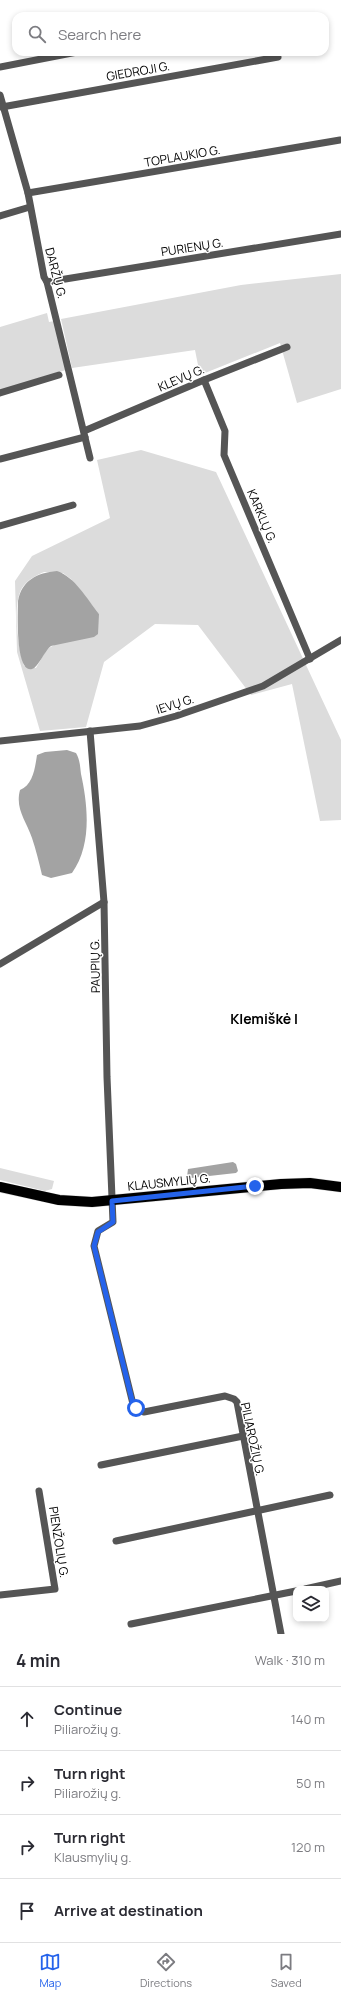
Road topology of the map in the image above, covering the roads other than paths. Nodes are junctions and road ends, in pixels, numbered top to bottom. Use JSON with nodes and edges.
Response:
{"nodes":[{"id":1,"x":56,"y":56,"type":"edge"},
{"id":2,"x":278,"y":57,"type":"dead end"},
{"id":3,"x":0,"y":67,"type":"edge"},
{"id":4,"x":0,"y":95,"type":"edge"},
{"id":5,"x":2,"y":107,"type":"junction"},
{"id":6,"x":340,"y":140,"type":"dead end"},
{"id":7,"x":28,"y":193,"type":"junction"},
{"id":8,"x":30,"y":207,"type":"junction"},
{"id":9,"x":0,"y":216,"type":"edge"},
{"id":10,"x":341,"y":234,"type":"edge"},
{"id":11,"x":47,"y":282,"type":"junction"},
{"id":12,"x":287,"y":348,"type":"dead end"},
{"id":13,"x":59,"y":375,"type":"dead end"},
{"id":14,"x":204,"y":380,"type":"junction"},
{"id":15,"x":0,"y":393,"type":"edge"},
{"id":16,"x":85,"y":434,"type":"junction"},
{"id":17,"x":90,"y":458,"type":"dead end"},
{"id":18,"x":0,"y":459,"type":"edge"},
{"id":19,"x":73,"y":505,"type":"dead end"},
{"id":20,"x":0,"y":526,"type":"edge"},
{"id":21,"x":341,"y":640,"type":"edge"},
{"id":22,"x":310,"y":659,"type":"junction"},
{"id":23,"x":90,"y":731,"type":"junction"},
{"id":24,"x":0,"y":741,"type":"edge"},
{"id":25,"x":104,"y":902,"type":"junction"},
{"id":26,"x":0,"y":964,"type":"edge"},
{"id":27,"x":0,"y":1187,"type":"edge"},
{"id":28,"x":341,"y":1187,"type":"edge"},
{"id":29,"x":112,"y":1201,"type":"junction"},
{"id":30,"x":243,"y":1436,"type":"junction"},
{"id":31,"x":101,"y":1465,"type":"dead end"},
{"id":32,"x":39,"y":1491,"type":"dead end"},
{"id":33,"x":330,"y":1495,"type":"dead end"},
{"id":34,"x":257,"y":1512,"type":"junction"},
{"id":35,"x":116,"y":1541,"type":"dead end"},
{"id":36,"x":341,"y":1581,"type":"edge"},
{"id":37,"x":318,"y":1586,"type":"edge"},
{"id":38,"x":293,"y":1592,"type":"edge"},
{"id":39,"x":0,"y":1595,"type":"edge"},
{"id":40,"x":274,"y":1596,"type":"junction"},
{"id":41,"x":131,"y":1624,"type":"dead end"},
{"id":42,"x":281,"y":1634,"type":"edge"}],
"edges":[{"from":1,"to":3,"type":"street"},
{"from":2,"to":5,"type":"street","name":"GIEDROJI G."},
{"from":4,"to":5,"type":"street","name":"DARŽŲ G."},
{"from":5,"to":7,"type":"street","name":"DARŽŲ G."},
{"from":6,"to":7,"type":"street","name":"TOPLAUKIO G."},
{"from":7,"to":8,"type":"street","name":"DARŽŲ G."},
{"from":8,"to":9,"type":"street"},
{"from":8,"to":11,"type":"street","name":"DARŽŲ G."},
{"from":10,"to":11,"type":"street","name":"PURIENŲ G."},
{"from":11,"to":16,"type":"street","name":"DARŽŲ G."},
{"from":12,"to":14,"type":"street","name":"KLEVŲ G."},
{"from":13,"to":15,"type":"street"},
{"from":14,"to":16,"type":"street","name":"KLEVŲ G."},
{"from":14,"to":22,"type":"street","name":"KARKLŲ G."},
{"from":16,"to":17,"type":"street","name":"DARŽŲ G."},
{"from":16,"to":18,"type":"street","name":"KLEVŲ G."},
{"from":19,"to":20,"type":"street"},
{"from":21,"to":22,"type":"street","name":"IEVŲ G."},
{"from":22,"to":23,"type":"street","name":"IEVŲ G."},
{"from":23,"to":24,"type":"street","name":"IEVŲ G."},
{"from":23,"to":25,"type":"street","name":"PAUPIŲ G."},
{"from":25,"to":26,"type":"street"},
{"from":25,"to":29,"type":"street","name":"PAUPIŲ G."},
{"from":27,"to":29,"type":"main road","name":"KLAUSMYLIŲ G."},
{"from":28,"to":29,"type":"main road","name":"KLAUSMYLIŲ G."},
{"from":29,"to":30,"type":"street","name":"PILIAROŽIŲ G."},
{"from":30,"to":31,"type":"street"},
{"from":30,"to":34,"type":"street","name":"PILIAROŽIŲ G."},
{"from":32,"to":39,"type":"street","name":"PIENŽOLIŲ G."},
{"from":33,"to":34,"type":"street"},
{"from":34,"to":35,"type":"street"},
{"from":34,"to":40,"type":"street","name":"PILIAROŽIŲ G."},
{"from":36,"to":37,"type":"street"},
{"from":38,"to":40,"type":"street"},
{"from":40,"to":41,"type":"street"},
{"from":40,"to":42,"type":"street","name":"PILIAROŽIŲ G."}]}
